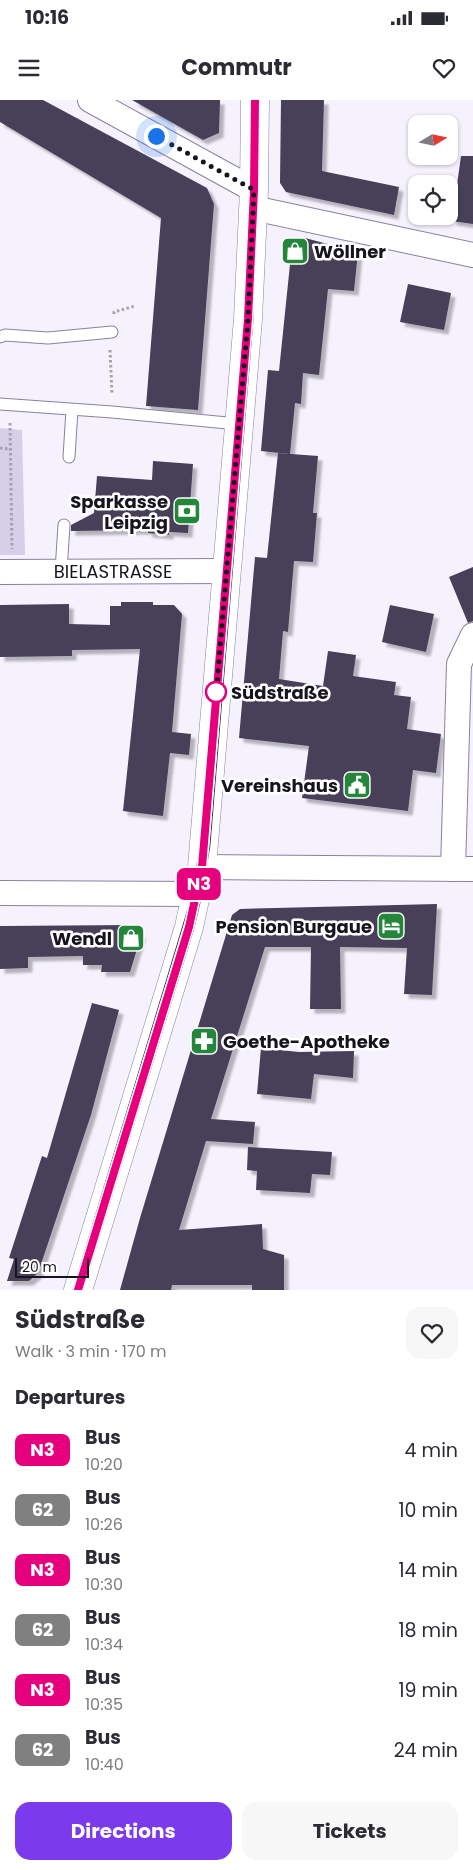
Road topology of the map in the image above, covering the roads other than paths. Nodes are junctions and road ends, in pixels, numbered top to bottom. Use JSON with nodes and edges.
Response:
{"nodes":[{"id":1,"x":90,"y":100,"type":"edge"},
{"id":2,"x":255,"y":100,"type":"edge"},
{"id":3,"x":253,"y":199,"type":"junction"},
{"id":4,"x":473,"y":256,"type":"edge"},
{"id":5,"x":112,"y":332,"type":"road end"},
{"id":6,"x":0,"y":337,"type":"edge"},
{"id":7,"x":5,"y":405,"type":"edge"},
{"id":8,"x":72,"y":410,"type":"junction"},
{"id":9,"x":238,"y":424,"type":"junction"},
{"id":10,"x":69,"y":457,"type":"dead end"},
{"id":11,"x":64,"y":525,"type":"dead end"},
{"id":12,"x":61,"y":571,"type":"junction"},
{"id":13,"x":226,"y":571,"type":"junction"},
{"id":14,"x":6,"y":572,"type":"edge"},
{"id":15,"x":473,"y":635,"type":"edge"},
{"id":16,"x":202,"y":867,"type":"junction"},
{"id":17,"x":463,"y":869,"type":"edge"},
{"id":18,"x":0,"y":893,"type":"edge"},
{"id":19,"x":197,"y":894,"type":"junction"},
{"id":20,"x":78,"y":1290,"type":"edge"}],
"edges":[{"from":1,"to":3,"type":"street"},
{"from":2,"to":3,"type":"street"},
{"from":3,"to":4,"type":"street"},
{"from":3,"to":9,"type":"street"},
{"from":5,"to":6,"type":"lane"},
{"from":7,"to":8,"type":"lane"},
{"from":8,"to":9,"type":"lane"},
{"from":8,"to":10,"type":"lane"},
{"from":9,"to":13,"type":"street"},
{"from":11,"to":12,"type":"lane"},
{"from":12,"to":13,"type":"street","name":"BIELASTRASSE"},
{"from":12,"to":14,"type":"street","name":"BIELASTRASSE"},
{"from":13,"to":16,"type":"street"},
{"from":15,"to":17,"type":"street"},
{"from":16,"to":17,"type":"street"},
{"from":16,"to":19,"type":"street"},
{"from":18,"to":19,"type":"street"},
{"from":19,"to":20,"type":"street"}]}
